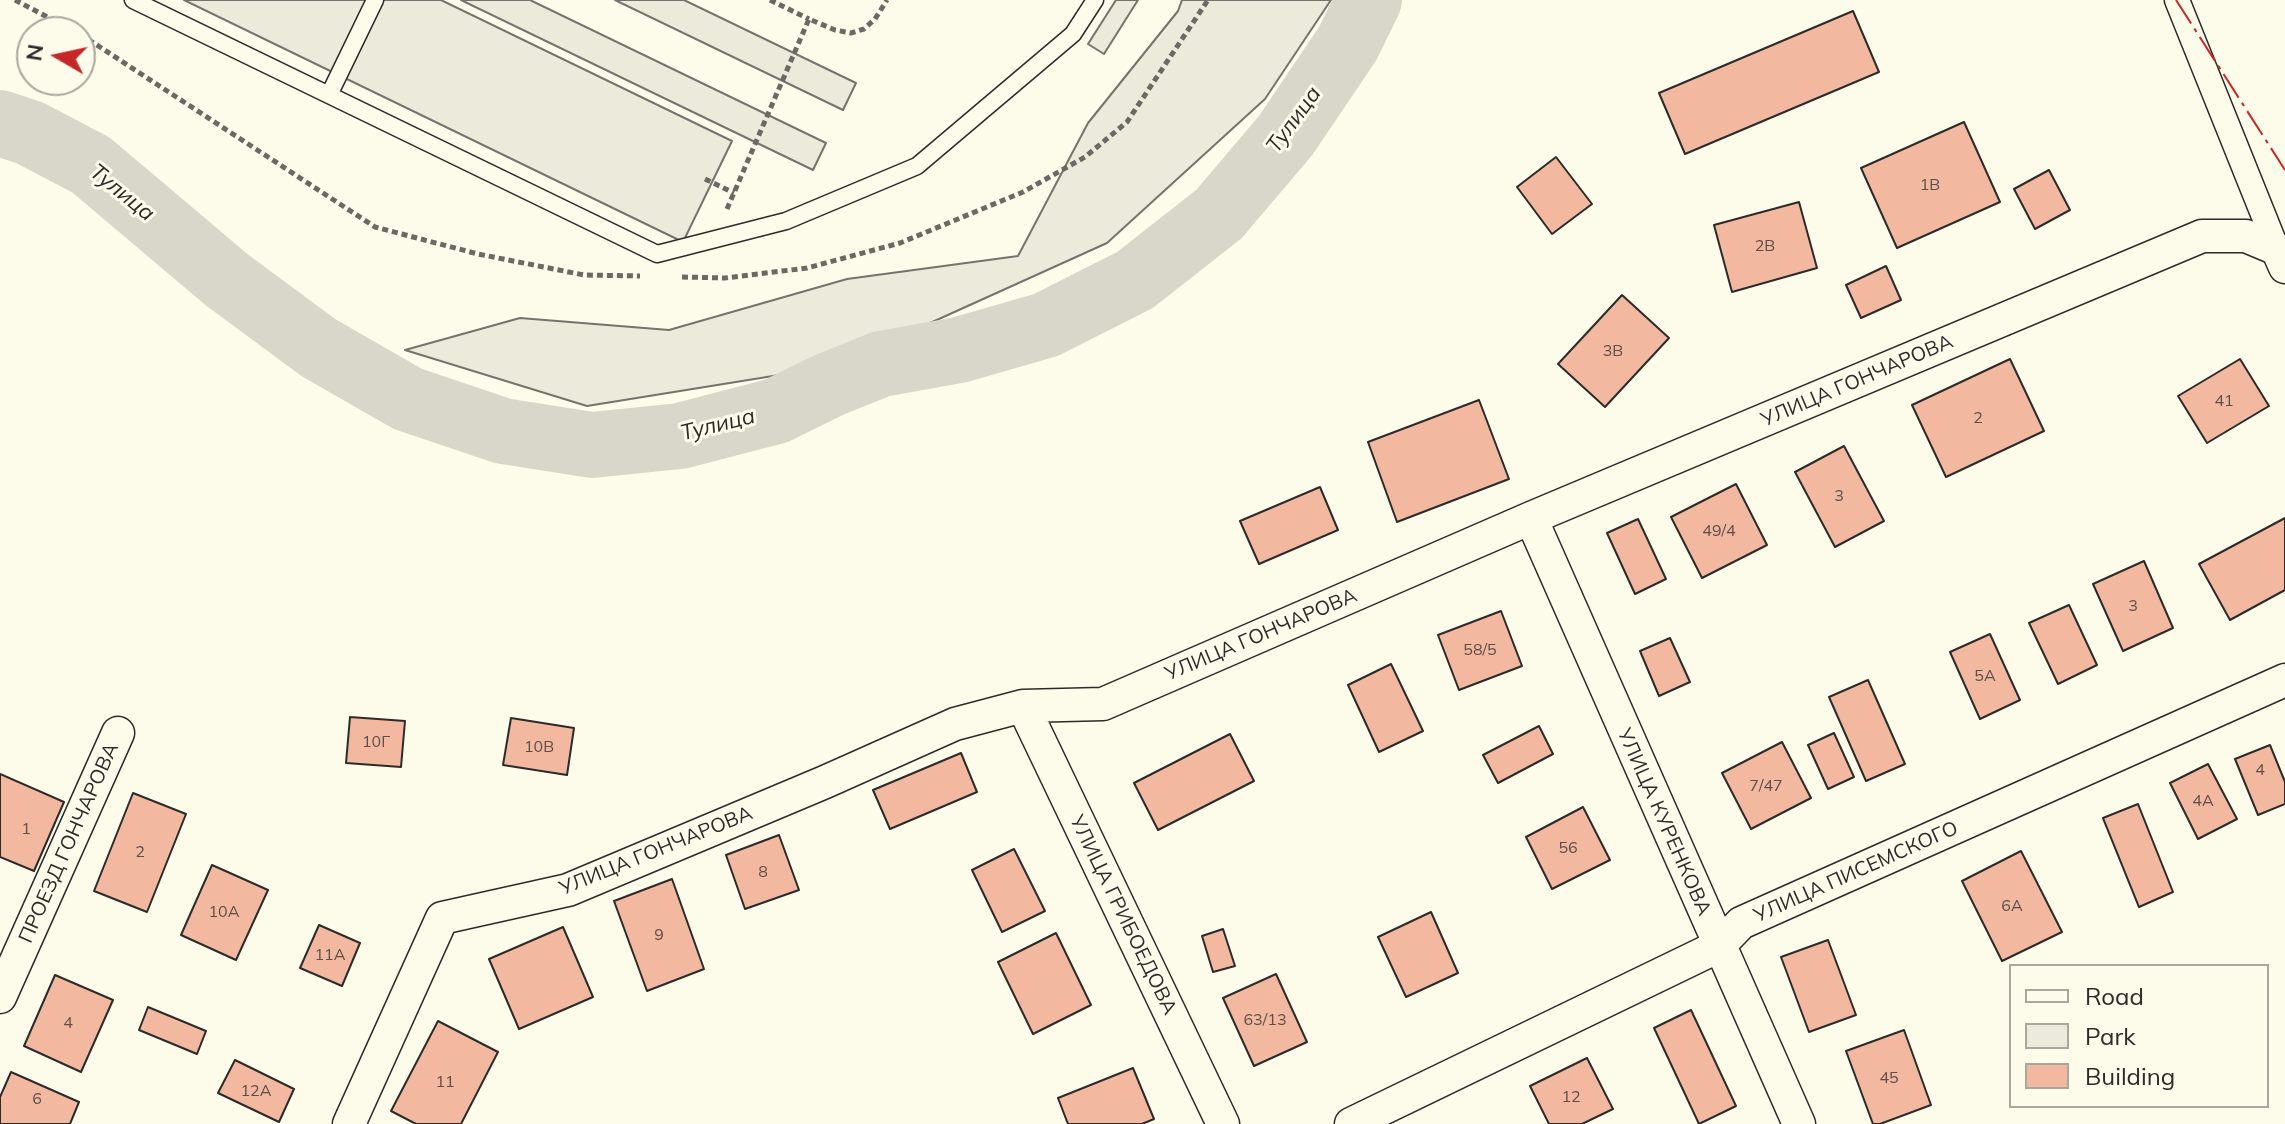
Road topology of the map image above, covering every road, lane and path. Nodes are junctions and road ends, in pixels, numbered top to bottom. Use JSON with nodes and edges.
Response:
{"nodes":[{"id":1,"x":15,"y":0,"type":"edge"},
{"id":2,"x":133,"y":0,"type":"edge"},
{"id":3,"x":375,"y":0,"type":"edge"},
{"id":4,"x":770,"y":0,"type":"edge"},
{"id":5,"x":887,"y":0,"type":"edge"},
{"id":6,"x":1095,"y":0,"type":"edge"},
{"id":7,"x":1208,"y":0,"type":"edge"},
{"id":8,"x":2177,"y":0,"type":"edge"},
{"id":9,"x":46,"y":16,"type":"edge"},
{"id":10,"x":809,"y":19,"type":"junction"},
{"id":11,"x":96,"y":45,"type":"edge"},
{"id":12,"x":329,"y":95,"type":"junction"},
{"id":13,"x":705,"y":179,"type":"dead end"},
{"id":14,"x":734,"y":193,"type":"junction"},
{"id":15,"x":714,"y":240,"type":"junction"},
{"id":16,"x":2281,"y":258,"type":"edge"},
{"id":17,"x":646,"y":276,"type":"dead end"},
{"id":18,"x":678,"y":277,"type":"dead end"},
{"id":19,"x":1531,"y":518,"type":"junction"},
{"id":20,"x":2285,"y":680,"type":"edge"},
{"id":21,"x":1023,"y":706,"type":"junction"},
{"id":22,"x":118,"y":733,"type":"dead end"},
{"id":23,"x":1719,"y":946,"type":"junction"},
{"id":24,"x":0,"y":997,"type":"edge"},
{"id":25,"x":349,"y":1124,"type":"edge"},
{"id":26,"x":1223,"y":1124,"type":"edge"},
{"id":27,"x":1351,"y":1124,"type":"edge"},
{"id":28,"x":1799,"y":1124,"type":"edge"}],
"edges":[{"from":1,"to":9,"type":"path"},
{"from":2,"to":12,"type":"lane"},
{"from":3,"to":12,"type":"lane"},
{"from":4,"to":10,"type":"path"},
{"from":5,"to":10,"type":"path"},
{"from":6,"to":15,"type":"lane"},
{"from":7,"to":18,"type":"path"},
{"from":8,"to":16,"type":"street"},
{"from":10,"to":14,"type":"path"},
{"from":11,"to":17,"type":"path"},
{"from":12,"to":15,"type":"lane"},
{"from":13,"to":14,"type":"path"},
{"from":14,"to":15,"type":"path"},
{"from":16,"to":19,"type":"street","name":"УЛИЦА ГОНЧАРОВА"},
{"from":19,"to":21,"type":"street","name":"УЛИЦА ГОНЧАРОВА"},
{"from":19,"to":23,"type":"street","name":"УЛИЦА КУРЕНКОВА"},
{"from":20,"to":23,"type":"street","name":"УЛИЦА ПИСЕМСКОГО"},
{"from":21,"to":25,"type":"street","name":"УЛИЦА ГОНЧАРОВА"},
{"from":21,"to":26,"type":"street","name":"УЛИЦА ГРИБОЕДОВА"},
{"from":22,"to":24,"type":"street","name":"ПРОЕЗД ГОНЧАРОВА"},
{"from":23,"to":27,"type":"street","name":"УЛИЦА ПИСЕМСКОГО"},
{"from":23,"to":28,"type":"street","name":"УЛИЦА КУРЕНКОВА"}]}
